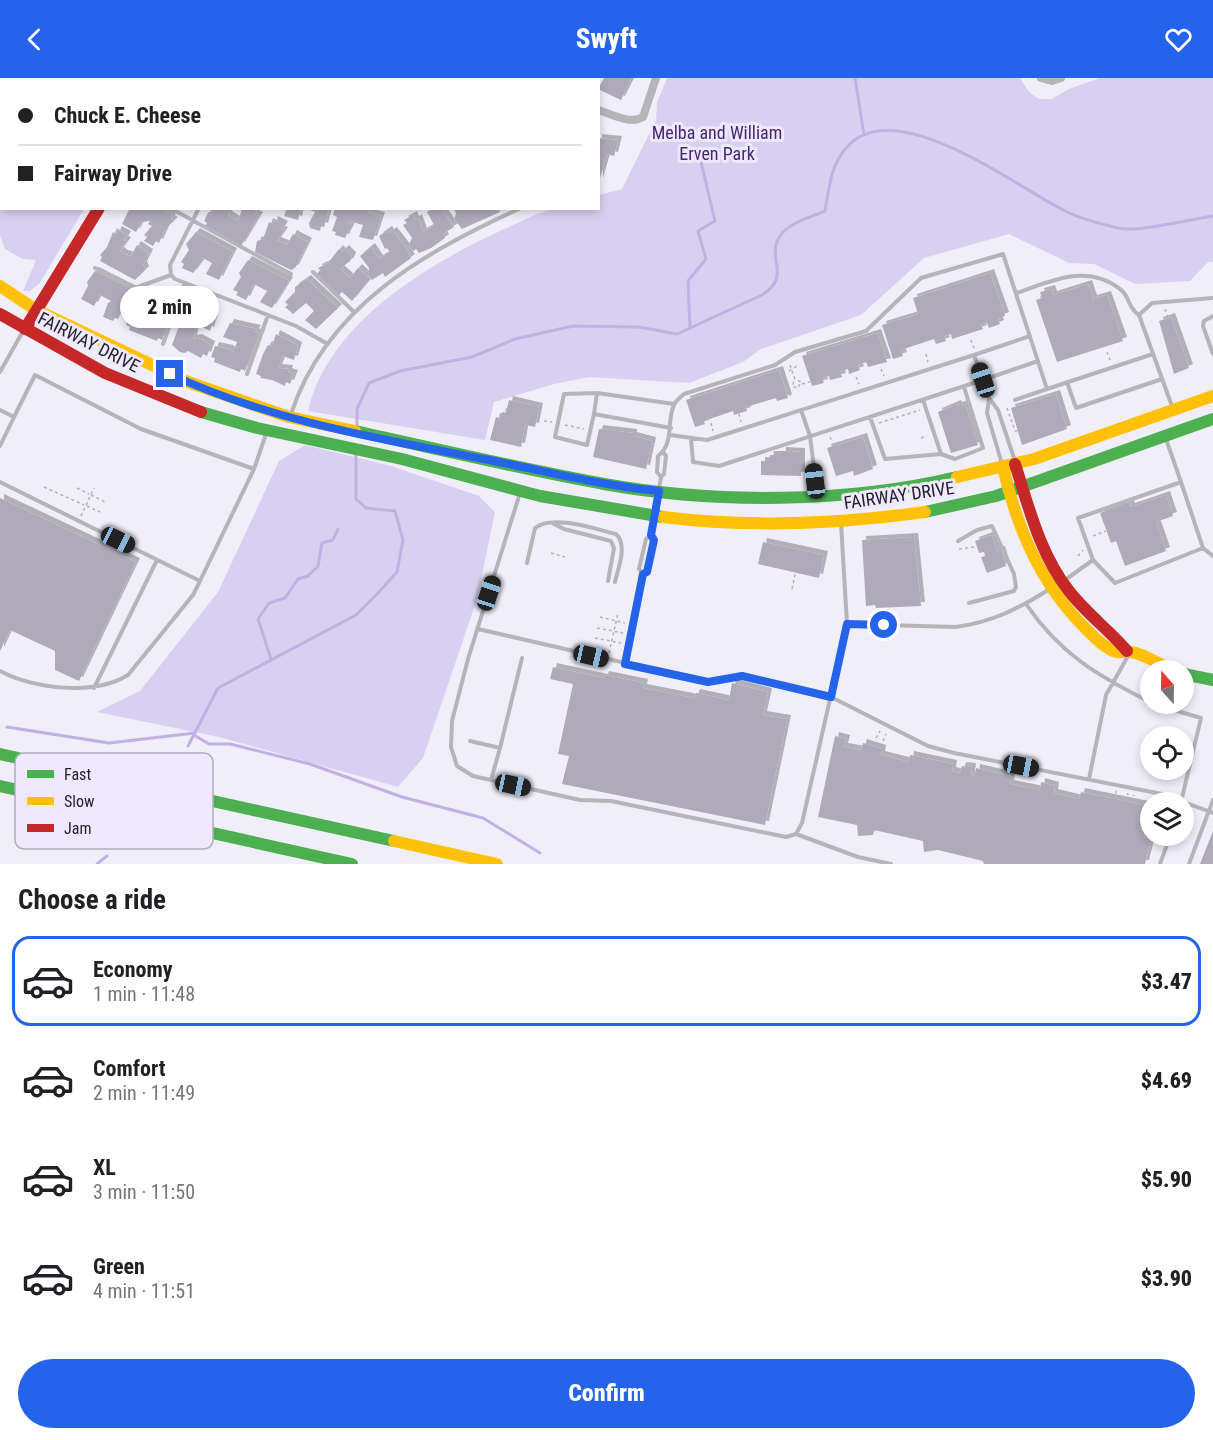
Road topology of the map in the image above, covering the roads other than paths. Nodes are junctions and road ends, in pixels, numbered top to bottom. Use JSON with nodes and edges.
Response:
{"nodes":[{"id":1,"x":656,"y":78,"type":"edge"},
{"id":2,"x":1061,"y":78,"type":"edge"},
{"id":3,"x":1042,"y":79,"type":"edge"},
{"id":4,"x":600,"y":112,"type":"edge"},
{"id":5,"x":98,"y":210,"type":"edge"},
{"id":6,"x":173,"y":210,"type":"edge"},
{"id":7,"x":198,"y":210,"type":"edge"},
{"id":8,"x":517,"y":210,"type":"edge"},
{"id":9,"x":192,"y":222,"type":"junction"},
{"id":10,"x":95,"y":268,"type":"dead end"},
{"id":11,"x":314,"y":272,"type":"dead end"},
{"id":12,"x":291,"y":274,"type":"dead end"},
{"id":13,"x":171,"y":275,"type":"junction"},
{"id":14,"x":185,"y":283,"type":"junction"},
{"id":15,"x":0,"y":286,"type":"edge"},
{"id":16,"x":1017,"y":293,"type":"junction"},
{"id":17,"x":1213,"y":298,"type":"edge"},
{"id":18,"x":36,"y":310,"type":"junction"},
{"id":19,"x":354,"y":312,"type":"junction"},
{"id":20,"x":0,"y":314,"type":"edge"},
{"id":21,"x":268,"y":315,"type":"junction"},
{"id":22,"x":1139,"y":315,"type":"junction"},
{"id":23,"x":1213,"y":316,"type":"edge"},
{"id":24,"x":25,"y":329,"type":"junction"},
{"id":25,"x":1030,"y":336,"type":"junction"},
{"id":26,"x":1213,"y":341,"type":"edge"},
{"id":27,"x":326,"y":343,"type":"junction"},
{"id":28,"x":163,"y":344,"type":"dead end"},
{"id":29,"x":1211,"y":348,"type":"junction"},
{"id":30,"x":1153,"y":354,"type":"junction"},
{"id":31,"x":1213,"y":354,"type":"edge"},
{"id":32,"x":974,"y":355,"type":"junction"},
{"id":33,"x":1038,"y":361,"type":"junction"},
{"id":34,"x":0,"y":372,"type":"edge"},
{"id":35,"x":247,"y":374,"type":"dead end"},
{"id":36,"x":1162,"y":379,"type":"junction"},
{"id":37,"x":983,"y":380,"type":"junction"},
{"id":38,"x":1067,"y":382,"type":"junction"},
{"id":39,"x":964,"y":387,"type":"junction"},
{"id":40,"x":1047,"y":389,"type":"junction"},
{"id":41,"x":597,"y":393,"type":"junction"},
{"id":42,"x":1213,"y":396,"type":"edge"},
{"id":43,"x":989,"y":398,"type":"junction"},
{"id":44,"x":923,"y":400,"type":"junction"},
{"id":45,"x":1015,"y":400,"type":"dead end"},
{"id":46,"x":674,"y":404,"type":"junction"},
{"id":47,"x":0,"y":410,"type":"edge"},
{"id":48,"x":801,"y":410,"type":"junction"},
{"id":49,"x":1173,"y":410,"type":"junction"},
{"id":50,"x":594,"y":414,"type":"junction"},
{"id":51,"x":14,"y":417,"type":"junction"},
{"id":52,"x":290,"y":417,"type":"junction"},
{"id":53,"x":870,"y":417,"type":"junction"},
{"id":54,"x":1213,"y":419,"type":"edge"},
{"id":55,"x":671,"y":428,"type":"junction"},
{"id":56,"x":268,"y":429,"type":"junction"},
{"id":57,"x":670,"y":435,"type":"junction"},
{"id":58,"x":810,"y":436,"type":"junction"},
{"id":59,"x":1165,"y":437,"type":"junction"},
{"id":60,"x":691,"y":438,"type":"junction"},
{"id":61,"x":0,"y":446,"type":"edge"},
{"id":62,"x":663,"y":452,"type":"junction"},
{"id":63,"x":941,"y":454,"type":"junction"},
{"id":64,"x":1009,"y":465,"type":"junction"},
{"id":65,"x":254,"y":469,"type":"junction"},
{"id":66,"x":661,"y":477,"type":"junction"},
{"id":67,"x":0,"y":482,"type":"edge"},
{"id":68,"x":1180,"y":482,"type":"junction"},
{"id":69,"x":1022,"y":487,"type":"junction"},
{"id":70,"x":521,"y":490,"type":"junction"},
{"id":71,"x":659,"y":491,"type":"junction"},
{"id":72,"x":1008,"y":492,"type":"junction"},
{"id":73,"x":817,"y":496,"type":"junction"},
{"id":74,"x":656,"y":516,"type":"junction"},
{"id":75,"x":841,"y":522,"type":"junction"},
{"id":76,"x":554,"y":524,"type":"junction"},
{"id":77,"x":651,"y":535,"type":"junction"},
{"id":78,"x":958,"y":542,"type":"dead end"},
{"id":79,"x":1203,"y":548,"type":"junction"},
{"id":80,"x":1213,"y":556,"type":"edge"},
{"id":81,"x":157,"y":560,"type":"junction"},
{"id":82,"x":1093,"y":560,"type":"junction"},
{"id":83,"x":527,"y":563,"type":"dead end"},
{"id":84,"x":643,"y":574,"type":"junction"},
{"id":85,"x":608,"y":580,"type":"dead end"},
{"id":86,"x":200,"y":581,"type":"junction"},
{"id":87,"x":615,"y":582,"type":"dead end"},
{"id":88,"x":1062,"y":582,"type":"junction"},
{"id":89,"x":1050,"y":588,"type":"junction"},
{"id":90,"x":969,"y":603,"type":"dead end"},
{"id":91,"x":1026,"y":604,"type":"junction"},
{"id":92,"x":847,"y":624,"type":"junction"},
{"id":93,"x":478,"y":629,"type":"junction"},
{"id":94,"x":1129,"y":652,"type":"junction"},
{"id":95,"x":522,"y":658,"type":"dead end"},
{"id":96,"x":1149,"y":660,"type":"edge"},
{"id":97,"x":625,"y":664,"type":"junction"},
{"id":98,"x":0,"y":671,"type":"edge"},
{"id":99,"x":1194,"y":676,"type":"edge"},
{"id":100,"x":1213,"y":680,"type":"edge"},
{"id":101,"x":1111,"y":682,"type":"junction"},
{"id":102,"x":94,"y":688,"type":"junction"},
{"id":103,"x":831,"y":697,"type":"junction"},
{"id":104,"x":1140,"y":697,"type":"edge"},
{"id":105,"x":1188,"y":714,"type":"edge"},
{"id":106,"x":470,"y":741,"type":"dead end"},
{"id":107,"x":0,"y":746,"type":"edge"},
{"id":108,"x":500,"y":748,"type":"junction"},
{"id":109,"x":18,"y":753,"type":"edge"},
{"id":110,"x":0,"y":754,"type":"edge"},
{"id":111,"x":15,"y":757,"type":"edge"},
{"id":112,"x":1089,"y":779,"type":"junction"},
{"id":113,"x":491,"y":780,"type":"junction"},
{"id":114,"x":0,"y":787,"type":"edge"},
{"id":115,"x":15,"y":790,"type":"edge"},
{"id":116,"x":1152,"y":792,"type":"edge"},
{"id":117,"x":1183,"y":792,"type":"edge"},
{"id":118,"x":1213,"y":800,"type":"edge"},
{"id":119,"x":213,"y":801,"type":"edge"},
{"id":120,"x":1194,"y":806,"type":"edge"},
{"id":121,"x":1211,"y":812,"type":"edge"},
{"id":122,"x":213,"y":833,"type":"edge"},
{"id":123,"x":796,"y":834,"type":"junction"},
{"id":124,"x":1166,"y":846,"type":"edge"},
{"id":125,"x":352,"y":864,"type":"edge"},
{"id":126,"x":497,"y":864,"type":"edge"},
{"id":127,"x":891,"y":864,"type":"edge"},
{"id":128,"x":1160,"y":864,"type":"edge"},
{"id":129,"x":1189,"y":864,"type":"edge"}],
"edges":[{"from":1,"to":4,"type":"street"},
{"from":2,"to":3,"type":"street"},
{"from":5,"to":18,"type":"main road"},
{"from":6,"to":9,"type":"lane"},
{"from":7,"to":9,"type":"lane"},
{"from":8,"to":19,"type":"lane"},
{"from":9,"to":12,"type":"lane"},
{"from":9,"to":13,"type":"lane"},
{"from":10,"to":13,"type":"lane"},
{"from":11,"to":19,"type":"lane"},
{"from":13,"to":14,"type":"lane"},
{"from":14,"to":21,"type":"lane"},
{"from":14,"to":28,"type":"lane"},
{"from":15,"to":18,"type":"main road","name":"FAIRWAY DRIVE"},
{"from":16,"to":22,"type":"lane"},
{"from":16,"to":25,"type":"lane"},
{"from":16,"to":46,"type":"lane"},
{"from":17,"to":22,"type":"lane"},
{"from":18,"to":24,"type":"main road"},
{"from":18,"to":52,"type":"main road","name":"FAIRWAY DRIVE"},
{"from":19,"to":27,"type":"lane"},
{"from":20,"to":24,"type":"main road","name":"FAIRWAY DRIVE"},
{"from":21,"to":27,"type":"lane"},
{"from":21,"to":35,"type":"lane"},
{"from":22,"to":30,"type":"lane"},
{"from":23,"to":29,"type":"lane"},
{"from":24,"to":34,"type":"lane"},
{"from":24,"to":56,"type":"main road","name":"FAIRWAY DRIVE"},
{"from":25,"to":32,"type":"lane"},
{"from":25,"to":33,"type":"lane"},
{"from":26,"to":29,"type":"lane"},
{"from":27,"to":52,"type":"lane"},
{"from":29,"to":31,"type":"lane"},
{"from":30,"to":36,"type":"lane"},
{"from":30,"to":38,"type":"lane"},
{"from":32,"to":37,"type":"lane"},
{"from":32,"to":48,"type":"lane"},
{"from":33,"to":37,"type":"lane"},
{"from":33,"to":40,"type":"lane"},
{"from":36,"to":38,"type":"lane"},
{"from":36,"to":49,"type":"lane"},
{"from":37,"to":39,"type":"lane"},
{"from":37,"to":43,"type":"lane"},
{"from":38,"to":40,"type":"lane"},
{"from":39,"to":44,"type":"lane"},
{"from":39,"to":63,"type":"lane"},
{"from":40,"to":45,"type":"lane"},
{"from":41,"to":46,"type":"lane"},
{"from":41,"to":50,"type":"lane"},
{"from":41,"to":50,"type":"lane"},
{"from":42,"to":49,"type":"main road","name":"FAIRWAY DRIVE"},
{"from":43,"to":64,"type":"lane"},
{"from":43,"to":64,"type":"lane"},
{"from":44,"to":53,"type":"lane"},
{"from":44,"to":63,"type":"lane"},
{"from":46,"to":55,"type":"lane"},
{"from":47,"to":51,"type":"lane"},
{"from":48,"to":58,"type":"lane"},
{"from":48,"to":60,"type":"lane"},
{"from":49,"to":64,"type":"main road","name":"FAIRWAY DRIVE"},
{"from":50,"to":55,"type":"lane"},
{"from":51,"to":61,"type":"lane"},
{"from":51,"to":65,"type":"lane"},
{"from":52,"to":71,"type":"main road","name":"FAIRWAY DRIVE"},
{"from":53,"to":58,"type":"lane"},
{"from":53,"to":63,"type":"lane"},
{"from":54,"to":59,"type":"main road","name":"FAIRWAY DRIVE"},
{"from":55,"to":57,"type":"lane"},
{"from":56,"to":65,"type":"lane"},
{"from":56,"to":70,"type":"main road","name":"FAIRWAY DRIVE"},
{"from":57,"to":60,"type":"lane"},
{"from":57,"to":62,"type":"lane"},
{"from":58,"to":60,"type":"lane"},
{"from":58,"to":73,"type":"lane"},
{"from":59,"to":68,"type":"lane"},
{"from":59,"to":69,"type":"main road","name":"FAIRWAY DRIVE"},
{"from":62,"to":66,"type":"lane"},
{"from":62,"to":66,"type":"lane"},
{"from":64,"to":69,"type":"main road"},
{"from":64,"to":72,"type":"main road"},
{"from":64,"to":73,"type":"main road","name":"FAIRWAY DRIVE"},
{"from":65,"to":86,"type":"lane"},
{"from":66,"to":71,"type":"lane"},
{"from":67,"to":81,"type":"lane"},
{"from":68,"to":79,"type":"lane"},
{"from":68,"to":82,"type":"lane"},
{"from":69,"to":72,"type":"main road","name":"FAIRWAY DRIVE"},
{"from":69,"to":88,"type":"main road"},
{"from":70,"to":74,"type":"main road","name":"FAIRWAY DRIVE"},
{"from":70,"to":93,"type":"lane"},
{"from":71,"to":73,"type":"main road","name":"FAIRWAY DRIVE"},
{"from":71,"to":74,"type":"lane"},
{"from":72,"to":75,"type":"main road","name":"FAIRWAY DRIVE"},
{"from":72,"to":89,"type":"main road"},
{"from":74,"to":75,"type":"main road","name":"FAIRWAY DRIVE"},
{"from":74,"to":77,"type":"lane"},
{"from":75,"to":92,"type":"lane"},
{"from":76,"to":83,"type":"lane"},
{"from":76,"to":85,"type":"lane"},
{"from":76,"to":87,"type":"lane"},
{"from":77,"to":84,"type":"lane"},
{"from":77,"to":84,"type":"lane"},
{"from":78,"to":90,"type":"lane"},
{"from":79,"to":80,"type":"lane"},
{"from":79,"to":82,"type":"lane"},
{"from":81,"to":86,"type":"lane"},
{"from":81,"to":102,"type":"lane"},
{"from":82,"to":88,"type":"lane"},
{"from":84,"to":97,"type":"lane"},
{"from":86,"to":102,"type":"lane"},
{"from":88,"to":94,"type":"main road"},
{"from":89,"to":91,"type":"lane"},
{"from":89,"to":94,"type":"main road"},
{"from":91,"to":92,"type":"lane"},
{"from":91,"to":101,"type":"lane"},
{"from":92,"to":103,"type":"lane"},
{"from":93,"to":97,"type":"lane"},
{"from":93,"to":113,"type":"lane"},
{"from":94,"to":96,"type":"main road"},
{"from":94,"to":101,"type":"lane"},
{"from":95,"to":108,"type":"lane"},
{"from":97,"to":103,"type":"lane"},
{"from":98,"to":102,"type":"lane"},
{"from":99,"to":100,"type":"main road"},
{"from":101,"to":104,"type":"lane"},
{"from":101,"to":112,"type":"lane"},
{"from":103,"to":112,"type":"lane"},
{"from":103,"to":123,"type":"lane"},
{"from":105,"to":117,"type":"lane"},
{"from":106,"to":108,"type":"lane"},
{"from":107,"to":109,"type":"main road"},
{"from":108,"to":113,"type":"lane"},
{"from":110,"to":111,"type":"main road"},
{"from":112,"to":116,"type":"lane"},
{"from":113,"to":123,"type":"lane"},
{"from":114,"to":115,"type":"main road"},
{"from":118,"to":121,"type":"lane"},
{"from":119,"to":126,"type":"main road"},
{"from":120,"to":121,"type":"lane"},
{"from":121,"to":129,"type":"lane"},
{"from":122,"to":125,"type":"main road"},
{"from":123,"to":127,"type":"lane"},
{"from":124,"to":128,"type":"lane"}]}
